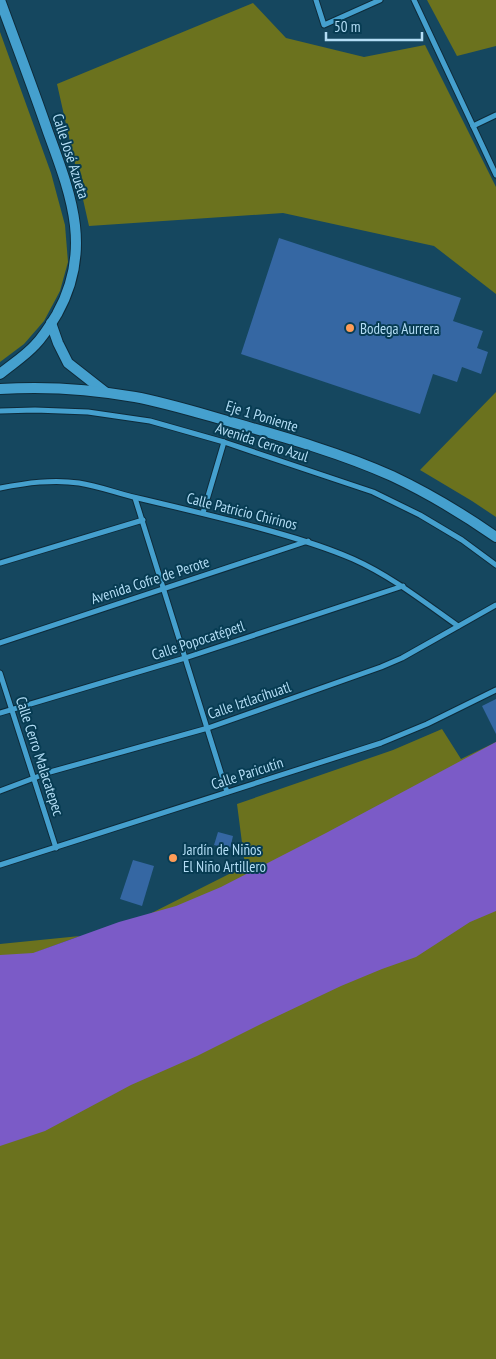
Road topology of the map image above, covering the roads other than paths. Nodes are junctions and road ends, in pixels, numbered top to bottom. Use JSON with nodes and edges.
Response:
{"nodes":[{"id":1,"x":0,"y":0,"type":"edge"},
{"id":2,"x":316,"y":0,"type":"edge"},
{"id":3,"x":380,"y":0,"type":"edge"},
{"id":4,"x":414,"y":0,"type":"edge"},
{"id":5,"x":496,"y":115,"type":"edge"},
{"id":6,"x":473,"y":126,"type":"junction"},
{"id":7,"x":496,"y":174,"type":"edge"},
{"id":8,"x":52,"y":323,"type":"junction"},
{"id":9,"x":0,"y":374,"type":"edge"},
{"id":10,"x":0,"y":388,"type":"edge"},
{"id":11,"x":105,"y":392,"type":"junction"},
{"id":12,"x":0,"y":412,"type":"edge"},
{"id":13,"x":224,"y":442,"type":"junction"},
{"id":14,"x":0,"y":488,"type":"edge"},
{"id":15,"x":136,"y":498,"type":"junction"},
{"id":16,"x":202,"y":513,"type":"junction"},
{"id":17,"x":143,"y":520,"type":"junction"},
{"id":18,"x":496,"y":537,"type":"edge"},
{"id":19,"x":308,"y":541,"type":"junction"},
{"id":20,"x":0,"y":563,"type":"edge"},
{"id":21,"x":496,"y":565,"type":"edge"},
{"id":22,"x":402,"y":586,"type":"junction"},
{"id":23,"x":164,"y":589,"type":"junction"},
{"id":24,"x":496,"y":605,"type":"edge"},
{"id":25,"x":458,"y":626,"type":"junction"},
{"id":26,"x":0,"y":643,"type":"edge"},
{"id":27,"x":186,"y":658,"type":"junction"},
{"id":28,"x":0,"y":673,"type":"edge"},
{"id":29,"x":496,"y":690,"type":"edge"},
{"id":30,"x":12,"y":709,"type":"junction"},
{"id":31,"x":0,"y":713,"type":"edge"},
{"id":32,"x":208,"y":728,"type":"junction"},
{"id":33,"x":34,"y":777,"type":"junction"},
{"id":34,"x":0,"y":791,"type":"edge"},
{"id":35,"x":228,"y":792,"type":"junction"},
{"id":36,"x":56,"y":848,"type":"junction"},
{"id":37,"x":0,"y":865,"type":"edge"}],
"edges":[{"from":1,"to":8,"type":"main road","name":"Calle José Azueta"},
{"from":2,"to":3,"type":"street"},
{"from":4,"to":6,"type":"street"},
{"from":5,"to":6,"type":"street"},
{"from":6,"to":7,"type":"street"},
{"from":8,"to":9,"type":"main road","name":"Calle José Azueta"},
{"from":8,"to":11,"type":"main road"},
{"from":10,"to":11,"type":"main road","name":"Eje 1 Poniente"},
{"from":11,"to":18,"type":"main road","name":"Eje 1 Poniente"},
{"from":12,"to":13,"type":"street","name":"Avenida Cerro Azul"},
{"from":13,"to":16,"type":"street"},
{"from":13,"to":21,"type":"street","name":"Avenida Cerro Azul"},
{"from":14,"to":15,"type":"street","name":"Calle Patricio Chirinos"},
{"from":15,"to":16,"type":"street","name":"Calle Patricio Chirinos"},
{"from":15,"to":17,"type":"street"},
{"from":16,"to":19,"type":"street","name":"Calle Patricio Chirinos"},
{"from":17,"to":20,"type":"street"},
{"from":17,"to":23,"type":"street"},
{"from":19,"to":22,"type":"street","name":"Calle Patricio Chirinos"},
{"from":19,"to":23,"type":"street","name":"Avenida Cofre de Perote"},
{"from":22,"to":25,"type":"street","name":"Calle Patricio Chirinos"},
{"from":22,"to":27,"type":"street","name":"Calle Popocatépetl"},
{"from":23,"to":26,"type":"street","name":"Avenida Cofre de Perote"},
{"from":23,"to":27,"type":"street"},
{"from":24,"to":25,"type":"street","name":"Calle Iztlacíhuatl"},
{"from":25,"to":32,"type":"street","name":"Calle Iztlacíhuatl"},
{"from":27,"to":30,"type":"street","name":"Calle Popocatépetl"},
{"from":27,"to":32,"type":"street"},
{"from":28,"to":30,"type":"street","name":"Calle Cerro Malacatepec"},
{"from":29,"to":35,"type":"street","name":"Calle Paricutín"},
{"from":30,"to":31,"type":"street","name":"Calle Popocatépetl"},
{"from":30,"to":33,"type":"street","name":"Calle Cerro Malacatepec"},
{"from":32,"to":33,"type":"street","name":"Calle Iztlacíhuatl"},
{"from":32,"to":35,"type":"street"},
{"from":33,"to":34,"type":"street","name":"Calle Iztlacíhuatl"},
{"from":33,"to":36,"type":"street","name":"Calle Cerro Malacatepec"},
{"from":35,"to":36,"type":"street","name":"Calle Paricutín"},
{"from":36,"to":37,"type":"street","name":"Calle Paricutín"}]}
